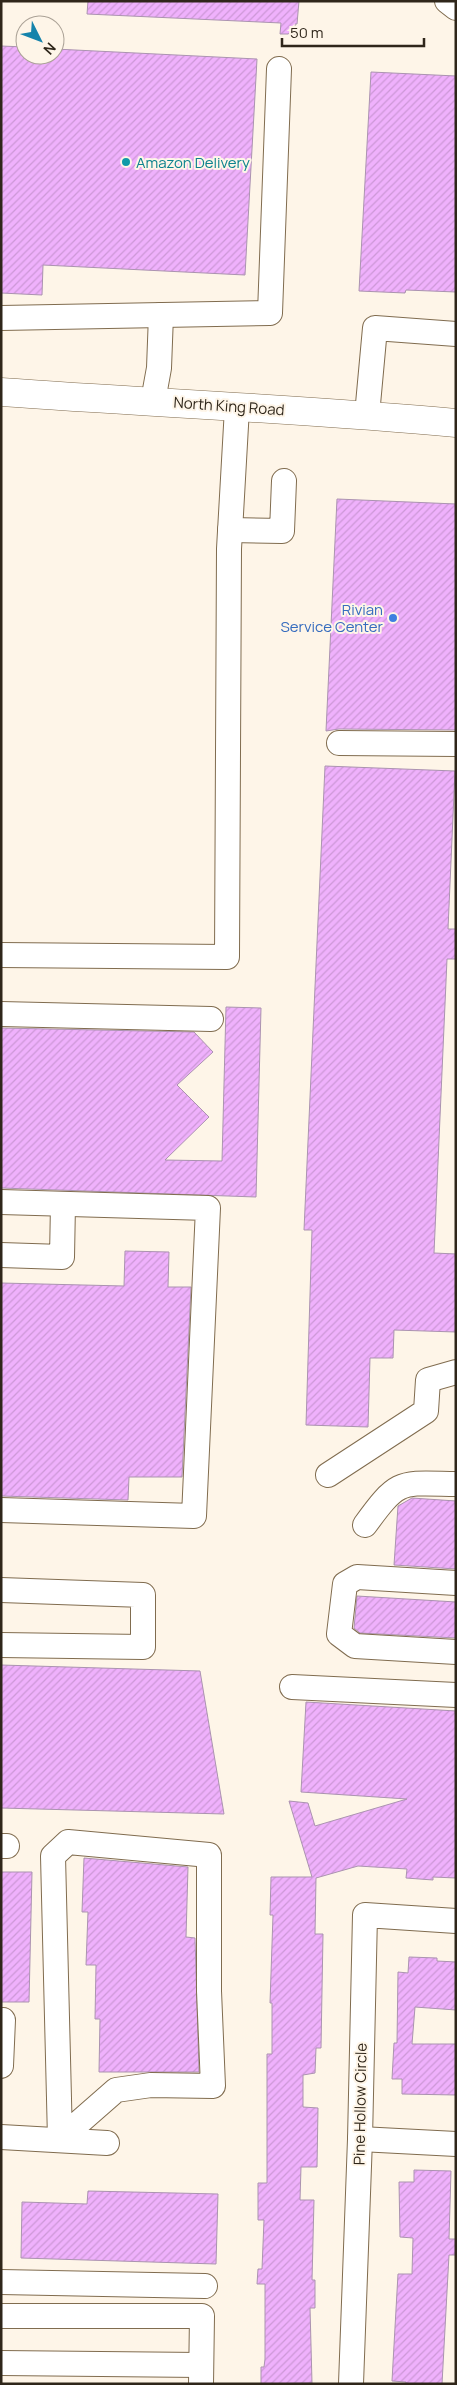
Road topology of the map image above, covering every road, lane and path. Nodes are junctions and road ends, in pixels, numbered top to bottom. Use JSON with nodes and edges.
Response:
{"nodes":[{"id":1,"x":448,"y":1,"type":"edge"},
{"id":2,"x":456,"y":8,"type":"edge"},
{"id":3,"x":279,"y":69,"type":"dead end"},
{"id":4,"x":161,"y":315,"type":"junction"},
{"id":5,"x":1,"y":318,"type":"edge"},
{"id":6,"x":456,"y":334,"type":"edge"},
{"id":7,"x":1,"y":392,"type":"edge"},
{"id":8,"x":153,"y":401,"type":"junction"},
{"id":9,"x":237,"y":408,"type":"junction"},
{"id":10,"x":367,"y":415,"type":"junction"},
{"id":11,"x":456,"y":422,"type":"edge"},
{"id":12,"x":284,"y":481,"type":"dead end"},
{"id":13,"x":230,"y":530,"type":"junction"},
{"id":14,"x":339,"y":744,"type":"dead end"},
{"id":15,"x":456,"y":744,"type":"edge"},
{"id":16,"x":1,"y":955,"type":"edge"},
{"id":17,"x":1,"y":1014,"type":"edge"},
{"id":18,"x":211,"y":1019,"type":"dead end"},
{"id":19,"x":1,"y":1202,"type":"edge"},
{"id":20,"x":64,"y":1204,"type":"junction"},
{"id":21,"x":1,"y":1255,"type":"edge"},
{"id":22,"x":456,"y":1372,"type":"edge"},
{"id":23,"x":328,"y":1475,"type":"dead end"},
{"id":24,"x":456,"y":1484,"type":"edge"},
{"id":25,"x":1,"y":1510,"type":"edge"},
{"id":26,"x":364,"y":1525,"type":"dead end"},
{"id":27,"x":456,"y":1583,"type":"edge"},
{"id":28,"x":1,"y":1590,"type":"edge"},
{"id":29,"x":1,"y":1645,"type":"edge"},
{"id":30,"x":456,"y":1652,"type":"edge"},
{"id":31,"x":292,"y":1687,"type":"dead end"},
{"id":32,"x":456,"y":1695,"type":"edge"},
{"id":33,"x":456,"y":1920,"type":"edge"},
{"id":34,"x":3,"y":2020,"type":"dead end"},
{"id":35,"x":1,"y":2066,"type":"edge"},
{"id":36,"x":1,"y":2137,"type":"edge"},
{"id":37,"x":60,"y":2139,"type":"junction"},
{"id":38,"x":360,"y":2139,"type":"junction"},
{"id":39,"x":107,"y":2143,"type":"dead end"},
{"id":40,"x":456,"y":2144,"type":"edge"},
{"id":41,"x":1,"y":2282,"type":"edge"},
{"id":42,"x":205,"y":2286,"type":"dead end"},
{"id":43,"x":1,"y":2316,"type":"edge"},
{"id":44,"x":1,"y":2363,"type":"edge"},
{"id":45,"x":201,"y":2374,"type":"edge"},
{"id":46,"x":351,"y":2384,"type":"edge"}],
"edges":[{"from":1,"to":2,"type":"street"},
{"from":3,"to":4,"type":"street"},
{"from":4,"to":5,"type":"street"},
{"from":4,"to":8,"type":"street"},
{"from":6,"to":10,"type":"street"},
{"from":7,"to":8,"type":"main road","name":"North King Road"},
{"from":8,"to":9,"type":"main road","name":"North King Road"},
{"from":9,"to":10,"type":"main road","name":"North King Road"},
{"from":9,"to":13,"type":"street"},
{"from":10,"to":11,"type":"main road","name":"North King Road"},
{"from":12,"to":13,"type":"street"},
{"from":13,"to":16,"type":"street"},
{"from":14,"to":15,"type":"street"},
{"from":17,"to":18,"type":"street"},
{"from":19,"to":20,"type":"street"},
{"from":20,"to":21,"type":"street"},
{"from":20,"to":25,"type":"street"},
{"from":22,"to":23,"type":"street"},
{"from":24,"to":26,"type":"street"},
{"from":27,"to":30,"type":"street"},
{"from":28,"to":29,"type":"street"},
{"from":31,"to":32,"type":"street"},
{"from":33,"to":38,"type":"street","name":"Pine Hollow Circle"},
{"from":34,"to":35,"type":"street"},
{"from":36,"to":37,"type":"street"},
{"from":37,"to":37,"type":"street"},
{"from":37,"to":39,"type":"street"},
{"from":38,"to":40,"type":"street"},
{"from":38,"to":46,"type":"street","name":"Pine Hollow Circle"},
{"from":41,"to":42,"type":"street"},
{"from":43,"to":45,"type":"street"},
{"from":44,"to":45,"type":"street"}]}
